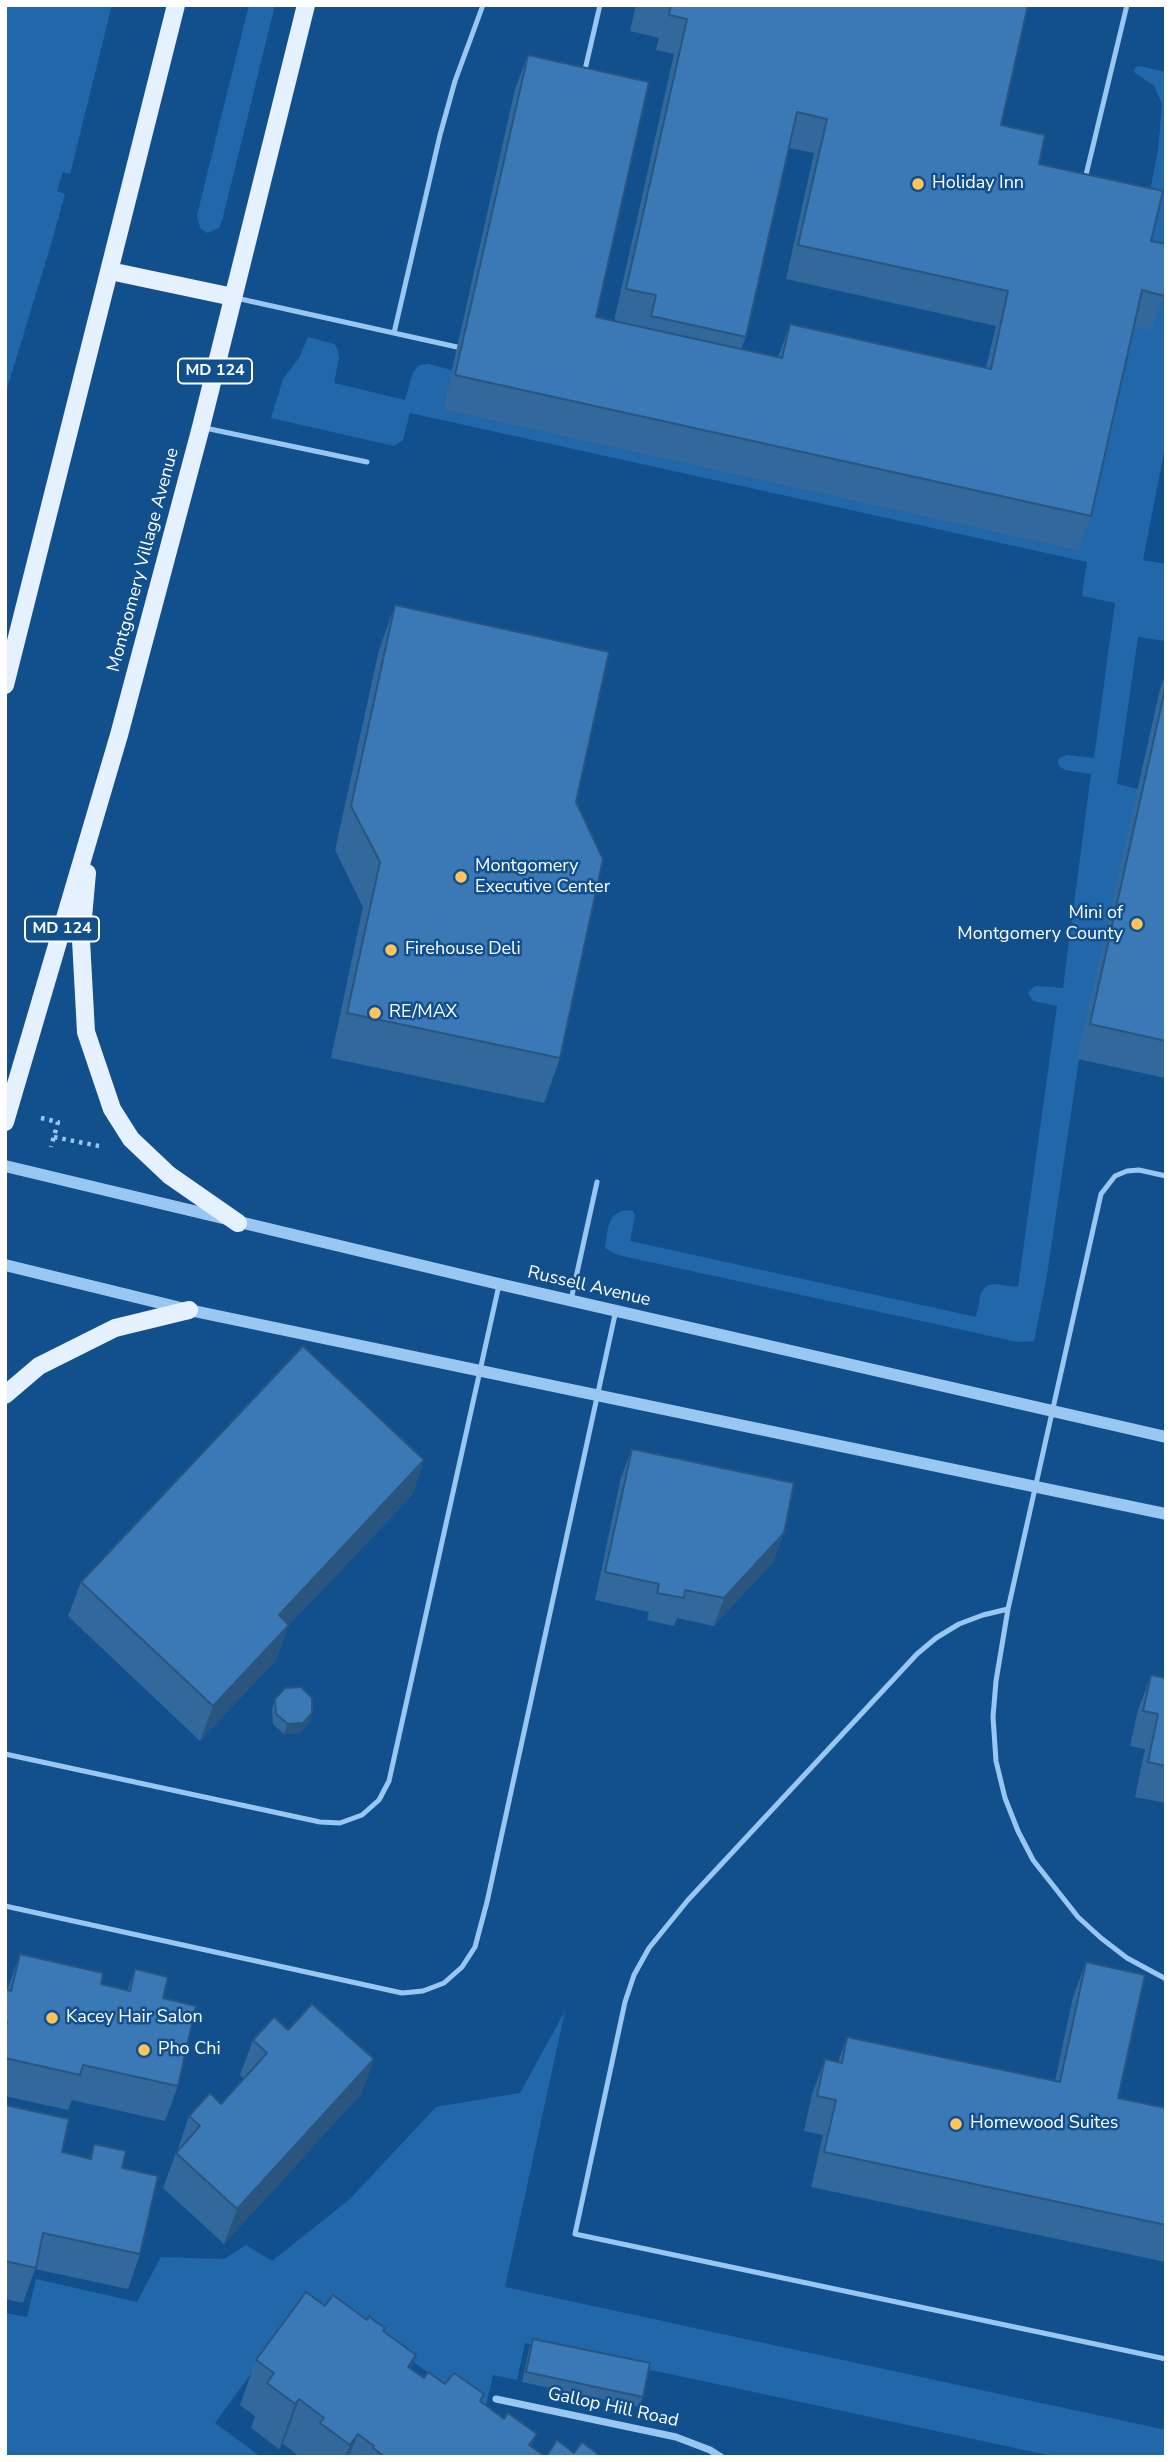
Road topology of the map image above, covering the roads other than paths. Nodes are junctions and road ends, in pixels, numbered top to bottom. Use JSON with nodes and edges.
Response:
{"nodes":[{"id":1,"x":176,"y":5,"type":"edge"},
{"id":2,"x":306,"y":5,"type":"edge"},
{"id":3,"x":483,"y":5,"type":"edge"},
{"id":4,"x":600,"y":5,"type":"edge"},
{"id":5,"x":1127,"y":5,"type":"edge"},
{"id":6,"x":583,"y":79,"type":"edge"},
{"id":7,"x":1084,"y":182,"type":"edge"},
{"id":8,"x":110,"y":271,"type":"junction"},
{"id":9,"x":233,"y":297,"type":"junction"},
{"id":10,"x":394,"y":333,"type":"junction"},
{"id":11,"x":457,"y":347,"type":"dead end"},
{"id":12,"x":201,"y":427,"type":"junction"},
{"id":13,"x":366,"y":462,"type":"dead end"},
{"id":14,"x":5,"y":685,"type":"edge"},
{"id":15,"x":90,"y":833,"type":"junction"},
{"id":16,"x":5,"y":1122,"type":"edge"},
{"id":17,"x":5,"y":1166,"type":"edge"},
{"id":18,"x":1166,"y":1176,"type":"edge"},
{"id":19,"x":597,"y":1182,"type":"dead end"},
{"id":20,"x":238,"y":1223,"type":"junction"},
{"id":21,"x":5,"y":1265,"type":"edge"},
{"id":22,"x":499,"y":1284,"type":"junction"},
{"id":23,"x":571,"y":1300,"type":"junction"},
{"id":24,"x":189,"y":1310,"type":"junction"},
{"id":25,"x":616,"y":1310,"type":"junction"},
{"id":26,"x":480,"y":1370,"type":"junction"},
{"id":27,"x":5,"y":1395,"type":"edge"},
{"id":28,"x":597,"y":1396,"type":"junction"},
{"id":29,"x":1051,"y":1412,"type":"junction"},
{"id":30,"x":1166,"y":1437,"type":"edge"},
{"id":31,"x":1035,"y":1486,"type":"junction"},
{"id":32,"x":1166,"y":1514,"type":"edge"},
{"id":33,"x":1008,"y":1609,"type":"junction"},
{"id":34,"x":5,"y":1754,"type":"edge"},
{"id":35,"x":5,"y":1906,"type":"edge"},
{"id":36,"x":1166,"y":1979,"type":"edge"},
{"id":37,"x":1166,"y":2358,"type":"edge"},
{"id":38,"x":496,"y":2399,"type":"dead end"},
{"id":39,"x":721,"y":2457,"type":"edge"}],
"edges":[{"from":1,"to":8,"type":"main road"},
{"from":2,"to":9,"type":"main road","name":"Montgomery Village Avenue","number":"MD 124"},
{"from":3,"to":10,"type":"lane"},
{"from":4,"to":6,"type":"lane"},
{"from":5,"to":7,"type":"lane"},
{"from":8,"to":9,"type":"main road"},
{"from":8,"to":14,"type":"main road"},
{"from":9,"to":10,"type":"lane"},
{"from":9,"to":12,"type":"main road","name":"Montgomery Village Avenue","number":"MD 124"},
{"from":10,"to":11,"type":"lane"},
{"from":12,"to":13,"type":"lane"},
{"from":12,"to":15,"type":"main road","name":"Montgomery Village Avenue","number":"MD 124"},
{"from":15,"to":16,"type":"main road","name":"Montgomery Village Avenue","number":"MD 124"},
{"from":15,"to":20,"type":"main road"},
{"from":17,"to":20,"type":"street","name":"Russell Avenue"},
{"from":18,"to":29,"type":"lane"},
{"from":19,"to":23,"type":"lane"},
{"from":20,"to":22,"type":"street","name":"Russell Avenue"},
{"from":21,"to":24,"type":"street"},
{"from":22,"to":23,"type":"street","name":"Russell Avenue"},
{"from":22,"to":26,"type":"lane"},
{"from":23,"to":25,"type":"street","name":"Russell Avenue"},
{"from":24,"to":26,"type":"street"},
{"from":24,"to":27,"type":"main road"},
{"from":25,"to":28,"type":"lane"},
{"from":25,"to":29,"type":"street","name":"Russell Avenue"},
{"from":26,"to":28,"type":"street"},
{"from":26,"to":34,"type":"lane"},
{"from":28,"to":31,"type":"street"},
{"from":28,"to":35,"type":"lane"},
{"from":29,"to":30,"type":"street","name":"Russell Avenue"},
{"from":29,"to":31,"type":"lane"},
{"from":31,"to":32,"type":"street"},
{"from":31,"to":33,"type":"lane"},
{"from":33,"to":36,"type":"lane"},
{"from":33,"to":37,"type":"lane"},
{"from":38,"to":39,"type":"street","name":"Gallop Hill Road"}]}
